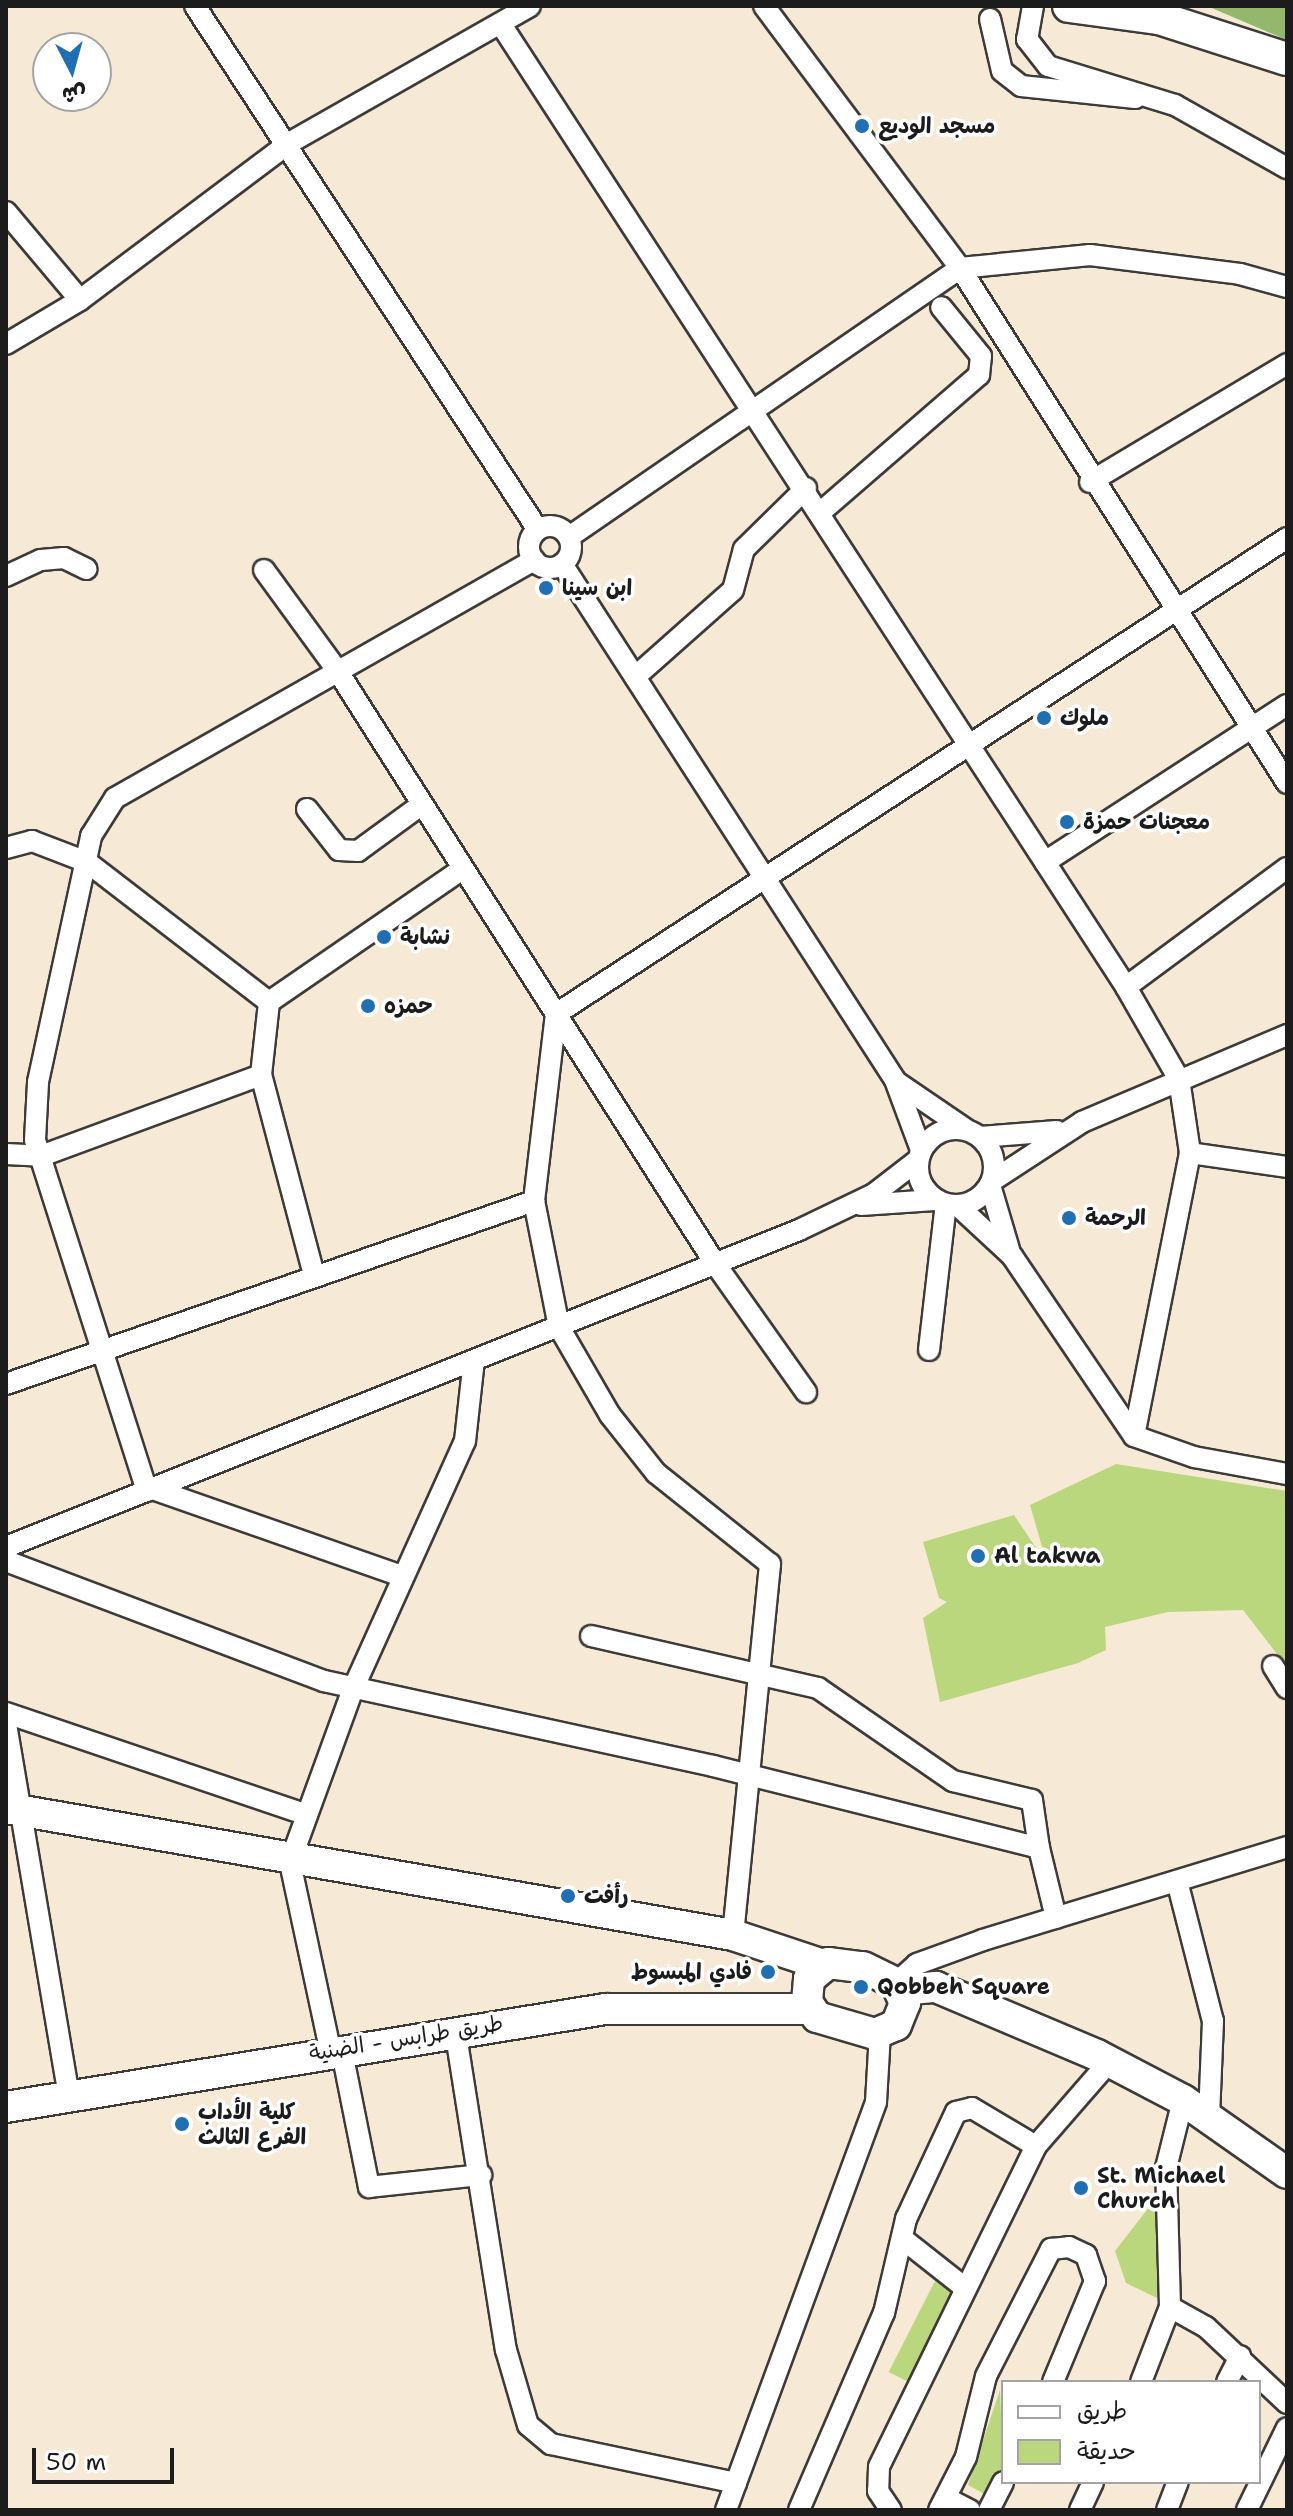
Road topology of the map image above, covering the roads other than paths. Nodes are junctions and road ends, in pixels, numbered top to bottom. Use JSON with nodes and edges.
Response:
{"nodes":[{"id":1,"x":195,"y":6,"type":"edge"},
{"id":2,"x":530,"y":6,"type":"edge"},
{"id":3,"x":764,"y":6,"type":"edge"},
{"id":4,"x":1033,"y":6,"type":"edge"},
{"id":5,"x":1069,"y":6,"type":"edge"},
{"id":6,"x":1199,"y":6,"type":"edge"},
{"id":7,"x":990,"y":19,"type":"dead end"},
{"id":8,"x":502,"y":26,"type":"junction"},
{"id":9,"x":1287,"y":38,"type":"edge"},
{"id":10,"x":1287,"y":59,"type":"edge"},
{"id":11,"x":1151,"y":98,"type":"junction"},
{"id":12,"x":289,"y":143,"type":"junction"},
{"id":13,"x":1287,"y":168,"type":"edge"},
{"id":14,"x":6,"y":212,"type":"edge"},
{"id":15,"x":960,"y":268,"type":"junction"},
{"id":16,"x":1287,"y":287,"type":"edge"},
{"id":17,"x":80,"y":300,"type":"junction"},
{"id":18,"x":941,"y":307,"type":"dead end"},
{"id":19,"x":6,"y":344,"type":"edge"},
{"id":20,"x":1287,"y":364,"type":"edge"},
{"id":21,"x":755,"y":412,"type":"junction"},
{"id":22,"x":1090,"y":482,"type":"junction"},
{"id":23,"x":806,"y":488,"type":"junction"},
{"id":24,"x":822,"y":511,"type":"junction"},
{"id":25,"x":538,"y":530,"type":"junction"},
{"id":26,"x":569,"y":537,"type":"junction"},
{"id":27,"x":1287,"y":538,"type":"edge"},
{"id":28,"x":534,"y":560,"type":"junction"},
{"id":29,"x":562,"y":564,"type":"junction"},
{"id":30,"x":87,"y":569,"type":"dead end"},
{"id":31,"x":264,"y":570,"type":"dead end"},
{"id":32,"x":6,"y":576,"type":"edge"},
{"id":33,"x":1172,"y":610,"type":"junction"},
{"id":34,"x":337,"y":670,"type":"junction"},
{"id":35,"x":635,"y":677,"type":"junction"},
{"id":36,"x":1287,"y":705,"type":"edge"},
{"id":37,"x":1251,"y":728,"type":"junction"},
{"id":38,"x":968,"y":747,"type":"junction"},
{"id":39,"x":1287,"y":783,"type":"edge"},
{"id":40,"x":421,"y":805,"type":"junction"},
{"id":41,"x":307,"y":809,"type":"dead end"},
{"id":42,"x":9,"y":840,"type":"edge"},
{"id":43,"x":87,"y":862,"type":"junction"},
{"id":44,"x":1045,"y":862,"type":"junction"},
{"id":45,"x":1287,"y":868,"type":"edge"},
{"id":46,"x":461,"y":870,"type":"junction"},
{"id":47,"x":766,"y":879,"type":"junction"},
{"id":48,"x":1126,"y":987,"type":"junction"},
{"id":49,"x":269,"y":1002,"type":"junction"},
{"id":50,"x":556,"y":1014,"type":"junction"},
{"id":51,"x":1287,"y":1035,"type":"edge"},
{"id":52,"x":261,"y":1075,"type":"junction"},
{"id":53,"x":1179,"y":1079,"type":"junction"},
{"id":54,"x":895,"y":1080,"type":"junction"},
{"id":55,"x":1065,"y":1131,"type":"junction"},
{"id":56,"x":974,"y":1134,"type":"junction"},
{"id":57,"x":1190,"y":1153,"type":"junction"},
{"id":58,"x":6,"y":1154,"type":"edge"},
{"id":59,"x":920,"y":1155,"type":"junction"},
{"id":60,"x":41,"y":1156,"type":"junction"},
{"id":61,"x":1287,"y":1167,"type":"edge"},
{"id":62,"x":991,"y":1183,"type":"junction"},
{"id":63,"x":534,"y":1201,"type":"junction"},
{"id":64,"x":946,"y":1203,"type":"junction"},
{"id":65,"x":850,"y":1208,"type":"junction"},
{"id":66,"x":1012,"y":1256,"type":"junction"},
{"id":67,"x":716,"y":1265,"type":"junction"},
{"id":68,"x":314,"y":1275,"type":"junction"},
{"id":69,"x":559,"y":1327,"type":"junction"},
{"id":70,"x":929,"y":1350,"type":"dead end"},
{"id":71,"x":101,"y":1356,"type":"junction"},
{"id":72,"x":474,"y":1360,"type":"junction"},
{"id":73,"x":6,"y":1384,"type":"edge"},
{"id":74,"x":806,"y":1392,"type":"dead end"},
{"id":75,"x":1134,"y":1436,"type":"junction"},
{"id":76,"x":1287,"y":1474,"type":"edge"},
{"id":77,"x":150,"y":1490,"type":"junction"},
{"id":78,"x":6,"y":1547,"type":"edge"},
{"id":79,"x":6,"y":1561,"type":"edge"},
{"id":80,"x":402,"y":1576,"type":"junction"},
{"id":81,"x":591,"y":1636,"type":"dead end"},
{"id":82,"x":1273,"y":1666,"type":"dead end"},
{"id":83,"x":764,"y":1674,"type":"junction"},
{"id":84,"x":1287,"y":1688,"type":"edge"},
{"id":85,"x":353,"y":1689,"type":"junction"},
{"id":86,"x":6,"y":1713,"type":"edge"},
{"id":87,"x":6,"y":1724,"type":"edge"},
{"id":88,"x":752,"y":1776,"type":"junction"},
{"id":89,"x":13,"y":1809,"type":"edge"},
{"id":90,"x":305,"y":1814,"type":"junction"},
{"id":91,"x":1287,"y":1847,"type":"edge"},
{"id":92,"x":1039,"y":1848,"type":"junction"},
{"id":93,"x":290,"y":1862,"type":"junction"},
{"id":94,"x":1177,"y":1881,"type":"junction"},
{"id":95,"x":1056,"y":1918,"type":"junction"},
{"id":96,"x":733,"y":1935,"type":"junction"},
{"id":97,"x":820,"y":1964,"type":"junction"},
{"id":98,"x":898,"y":1986,"type":"junction"},
{"id":99,"x":810,"y":2009,"type":"junction"},
{"id":100,"x":455,"y":2029,"type":"junction"},
{"id":101,"x":880,"y":2033,"type":"junction"},
{"id":102,"x":336,"y":2048,"type":"junction"},
{"id":103,"x":1109,"y":2062,"type":"junction"},
{"id":104,"x":69,"y":2096,"type":"junction"},
{"id":105,"x":1183,"y":2100,"type":"junction"},
{"id":106,"x":6,"y":2107,"type":"edge"},
{"id":107,"x":1209,"y":2118,"type":"junction"},
{"id":108,"x":1036,"y":2146,"type":"junction"},
{"id":109,"x":1287,"y":2173,"type":"edge"},
{"id":110,"x":481,"y":2175,"type":"junction"},
{"id":111,"x":903,"y":2239,"type":"junction"},
{"id":112,"x":965,"y":2288,"type":"junction"},
{"id":113,"x":1170,"y":2307,"type":"junction"},
{"id":114,"x":1240,"y":2356,"type":"junction"},
{"id":115,"x":994,"y":2380,"type":"edge"},
{"id":116,"x":1054,"y":2380,"type":"edge"},
{"id":117,"x":1142,"y":2380,"type":"edge"},
{"id":118,"x":1228,"y":2380,"type":"edge"},
{"id":119,"x":1287,"y":2403,"type":"edge"},
{"id":120,"x":1287,"y":2428,"type":"edge"},
{"id":121,"x":1261,"y":2481,"type":"edge"},
{"id":122,"x":736,"y":2483,"type":"junction"},
{"id":123,"x":1002,"y":2484,"type":"edge"},
{"id":124,"x":1092,"y":2484,"type":"edge"},
{"id":125,"x":1177,"y":2484,"type":"edge"},
{"id":126,"x":1260,"y":2484,"type":"edge"},
{"id":127,"x":942,"y":2504,"type":"edge"},
{"id":128,"x":726,"y":2510,"type":"edge"},
{"id":129,"x":799,"y":2510,"type":"edge"},
{"id":130,"x":891,"y":2510,"type":"edge"},
{"id":131,"x":970,"y":2510,"type":"edge"},
{"id":132,"x":989,"y":2510,"type":"edge"},
{"id":133,"x":1080,"y":2510,"type":"edge"},
{"id":134,"x":1167,"y":2510,"type":"edge"},
{"id":135,"x":1247,"y":2510,"type":"edge"}],
"edges":[{"from":1,"to":12,"type":"street"},
{"from":2,"to":8,"type":"street"},
{"from":3,"to":15,"type":"street"},
{"from":4,"to":11,"type":"street"},
{"from":5,"to":10,"type":"main road"},
{"from":6,"to":9,"type":"main road"},
{"from":7,"to":11,"type":"street"},
{"from":8,"to":12,"type":"street"},
{"from":8,"to":21,"type":"street"},
{"from":11,"to":13,"type":"street"},
{"from":12,"to":17,"type":"street"},
{"from":12,"to":25,"type":"street"},
{"from":14,"to":17,"type":"street"},
{"from":15,"to":16,"type":"street"},
{"from":15,"to":21,"type":"street"},
{"from":15,"to":22,"type":"street"},
{"from":17,"to":19,"type":"street"},
{"from":18,"to":24,"type":"street"},
{"from":20,"to":22,"type":"street"},
{"from":21,"to":23,"type":"street"},
{"from":21,"to":26,"type":"street"},
{"from":22,"to":33,"type":"street"},
{"from":23,"to":24,"type":"street"},
{"from":23,"to":35,"type":"street"},
{"from":24,"to":38,"type":"street"},
{"from":25,"to":26,"type":"street"},
{"from":25,"to":28,"type":"street"},
{"from":26,"to":29,"type":"street"},
{"from":27,"to":33,"type":"street"},
{"from":28,"to":29,"type":"street"},
{"from":28,"to":34,"type":"street"},
{"from":29,"to":35,"type":"street"},
{"from":30,"to":32,"type":"street"},
{"from":31,"to":34,"type":"street"},
{"from":33,"to":37,"type":"street"},
{"from":33,"to":38,"type":"street"},
{"from":34,"to":40,"type":"street"},
{"from":34,"to":43,"type":"street"},
{"from":35,"to":47,"type":"street"},
{"from":36,"to":37,"type":"street"},
{"from":37,"to":39,"type":"street"},
{"from":37,"to":44,"type":"street"},
{"from":38,"to":44,"type":"street"},
{"from":38,"to":47,"type":"street"},
{"from":40,"to":41,"type":"street"},
{"from":40,"to":46,"type":"street"},
{"from":42,"to":43,"type":"street"},
{"from":43,"to":49,"type":"street"},
{"from":43,"to":60,"type":"street"},
{"from":44,"to":48,"type":"street"},
{"from":45,"to":48,"type":"street"},
{"from":46,"to":49,"type":"street"},
{"from":46,"to":50,"type":"street"},
{"from":47,"to":50,"type":"street"},
{"from":47,"to":54,"type":"street"},
{"from":48,"to":53,"type":"street"},
{"from":49,"to":52,"type":"street"},
{"from":50,"to":63,"type":"street"},
{"from":50,"to":67,"type":"street"},
{"from":51,"to":53,"type":"street"},
{"from":52,"to":60,"type":"street"},
{"from":52,"to":68,"type":"street"},
{"from":53,"to":55,"type":"street"},
{"from":53,"to":57,"type":"street"},
{"from":54,"to":56,"type":"street"},
{"from":54,"to":59,"type":"street"},
{"from":55,"to":56,"type":"street"},
{"from":55,"to":62,"type":"street"},
{"from":56,"to":59,"type":"street"},
{"from":56,"to":62,"type":"street"},
{"from":57,"to":61,"type":"street"},
{"from":57,"to":75,"type":"street"},
{"from":58,"to":60,"type":"street"},
{"from":59,"to":64,"type":"street"},
{"from":59,"to":65,"type":"street"},
{"from":60,"to":71,"type":"street"},
{"from":62,"to":64,"type":"street"},
{"from":62,"to":66,"type":"street"},
{"from":63,"to":68,"type":"street"},
{"from":63,"to":69,"type":"street"},
{"from":64,"to":65,"type":"street"},
{"from":64,"to":66,"type":"street"},
{"from":64,"to":70,"type":"street"},
{"from":65,"to":67,"type":"street"},
{"from":66,"to":75,"type":"street"},
{"from":67,"to":69,"type":"street"},
{"from":67,"to":74,"type":"street"},
{"from":68,"to":71,"type":"street"},
{"from":69,"to":72,"type":"street"},
{"from":69,"to":83,"type":"street"},
{"from":71,"to":73,"type":"street"},
{"from":71,"to":77,"type":"street"},
{"from":72,"to":77,"type":"street"},
{"from":72,"to":80,"type":"street"},
{"from":75,"to":76,"type":"street"},
{"from":77,"to":78,"type":"street"},
{"from":77,"to":80,"type":"street"},
{"from":79,"to":85,"type":"street"},
{"from":80,"to":85,"type":"street"},
{"from":81,"to":83,"type":"street"},
{"from":82,"to":84,"type":"street"},
{"from":83,"to":88,"type":"street"},
{"from":83,"to":92,"type":"street"},
{"from":85,"to":88,"type":"street"},
{"from":85,"to":90,"type":"street"},
{"from":86,"to":90,"type":"street"},
{"from":87,"to":89,"type":"street"},
{"from":88,"to":92,"type":"street"},
{"from":88,"to":96,"type":"street"},
{"from":89,"to":93,"type":"main road"},
{"from":89,"to":104,"type":"street"},
{"from":90,"to":93,"type":"street"},
{"from":91,"to":94,"type":"street"},
{"from":92,"to":95,"type":"street"},
{"from":93,"to":96,"type":"main road"},
{"from":93,"to":102,"type":"street"},
{"from":94,"to":95,"type":"street"},
{"from":94,"to":107,"type":"street"},
{"from":95,"to":98,"type":"street"},
{"from":96,"to":97,"type":"main road"},
{"from":97,"to":98,"type":"main road"},
{"from":97,"to":99,"type":"main road"},
{"from":98,"to":101,"type":"main road"},
{"from":98,"to":103,"type":"main road"},
{"from":99,"to":100,"type":"main road","name":"طريق طرابس - الضنية"},
{"from":99,"to":101,"type":"main road"},
{"from":100,"to":102,"type":"main road","name":"طريق طرابس - الضنية"},
{"from":100,"to":110,"type":"street"},
{"from":101,"to":122,"type":"street"},
{"from":102,"to":104,"type":"main road","name":"طريق طرابس - الضنية"},
{"from":102,"to":110,"type":"street"},
{"from":103,"to":105,"type":"main road"},
{"from":103,"to":108,"type":"street"},
{"from":104,"to":106,"type":"main road","name":"طريق طرابس - الضنية"},
{"from":105,"to":107,"type":"main road"},
{"from":105,"to":113,"type":"street"},
{"from":107,"to":109,"type":"main road"},
{"from":108,"to":111,"type":"street"},
{"from":108,"to":112,"type":"street"},
{"from":110,"to":122,"type":"street"},
{"from":111,"to":112,"type":"street"},
{"from":111,"to":129,"type":"street"},
{"from":112,"to":130,"type":"street"},
{"from":113,"to":114,"type":"street"},
{"from":113,"to":117,"type":"street"},
{"from":114,"to":118,"type":"street"},
{"from":114,"to":119,"type":"street"},
{"from":115,"to":116,"type":"street"},
{"from":115,"to":127,"type":"street"},
{"from":120,"to":121,"type":"street"},
{"from":122,"to":128,"type":"street"},
{"from":123,"to":132,"type":"street"},
{"from":124,"to":133,"type":"street"},
{"from":125,"to":134,"type":"street"},
{"from":126,"to":135,"type":"street"},
{"from":127,"to":131,"type":"street"}]}
